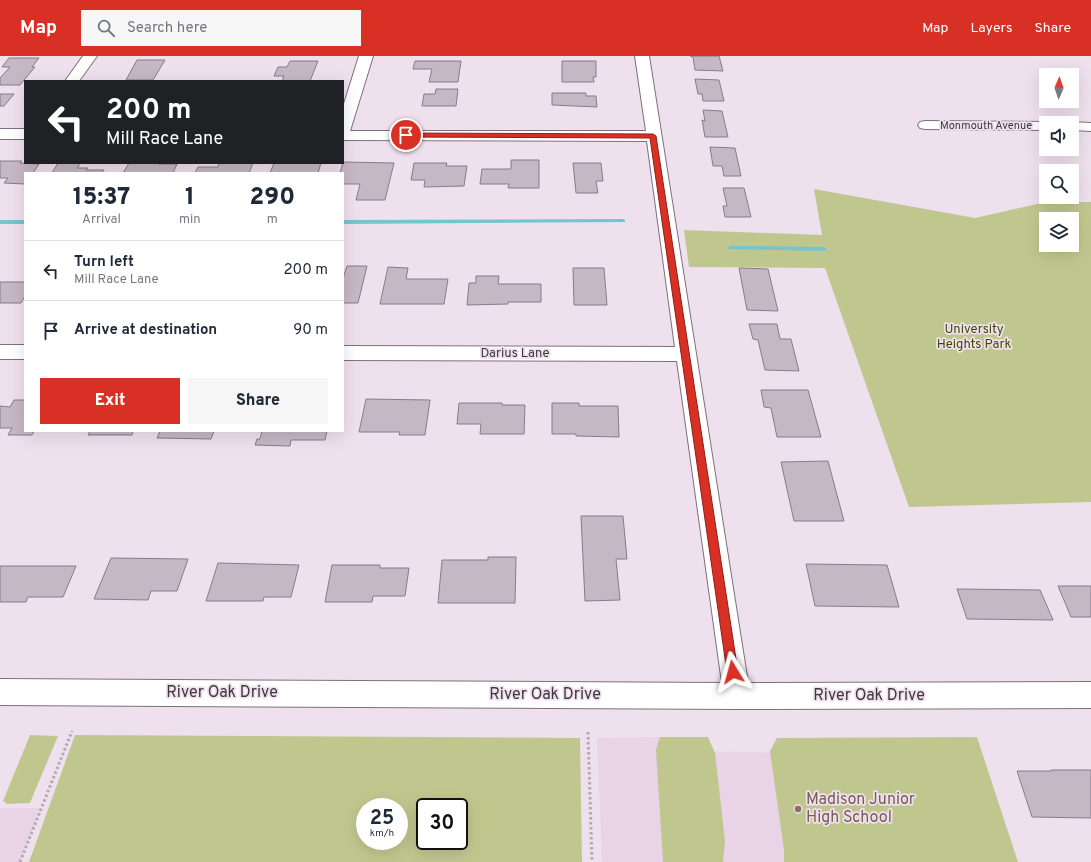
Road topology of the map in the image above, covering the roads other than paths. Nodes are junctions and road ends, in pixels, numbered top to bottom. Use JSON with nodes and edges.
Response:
{"nodes":[{"id":1,"x":90,"y":56,"type":"edge"},
{"id":2,"x":366,"y":56,"type":"edge"},
{"id":3,"x":642,"y":56,"type":"edge"},
{"id":4,"x":73,"y":80,"type":"edge"},
{"id":5,"x":925,"y":125,"type":"dead end"},
{"id":6,"x":1039,"y":126,"type":"edge"},
{"id":7,"x":1079,"y":126,"type":"edge"},
{"id":8,"x":344,"y":127,"type":"edge"},
{"id":9,"x":1091,"y":127,"type":"edge"},
{"id":10,"x":0,"y":134,"type":"edge"},
{"id":11,"x":24,"y":134,"type":"edge"},
{"id":12,"x":344,"y":134,"type":"edge"},
{"id":13,"x":653,"y":136,"type":"junction"},
{"id":14,"x":0,"y":352,"type":"edge"},
{"id":15,"x":24,"y":352,"type":"edge"},
{"id":16,"x":344,"y":353,"type":"edge"},
{"id":17,"x":686,"y":354,"type":"junction"},
{"id":18,"x":0,"y":692,"type":"edge"},
{"id":19,"x":1091,"y":695,"type":"edge"},
{"id":20,"x":737,"y":696,"type":"junction"}],
"edges":[{"from":1,"to":4,"type":"street"},
{"from":2,"to":8,"type":"street"},
{"from":3,"to":13,"type":"street"},
{"from":5,"to":6,"type":"street","name":"Monmouth Avenue"},
{"from":7,"to":9,"type":"street"},
{"from":10,"to":11,"type":"street"},
{"from":12,"to":13,"type":"street"},
{"from":13,"to":17,"type":"street"},
{"from":14,"to":15,"type":"street"},
{"from":16,"to":17,"type":"street","name":"Darius Lane"},
{"from":17,"to":20,"type":"street"},
{"from":18,"to":20,"type":"street","name":"River Oak Drive"},
{"from":19,"to":20,"type":"street","name":"River Oak Drive"}]}
